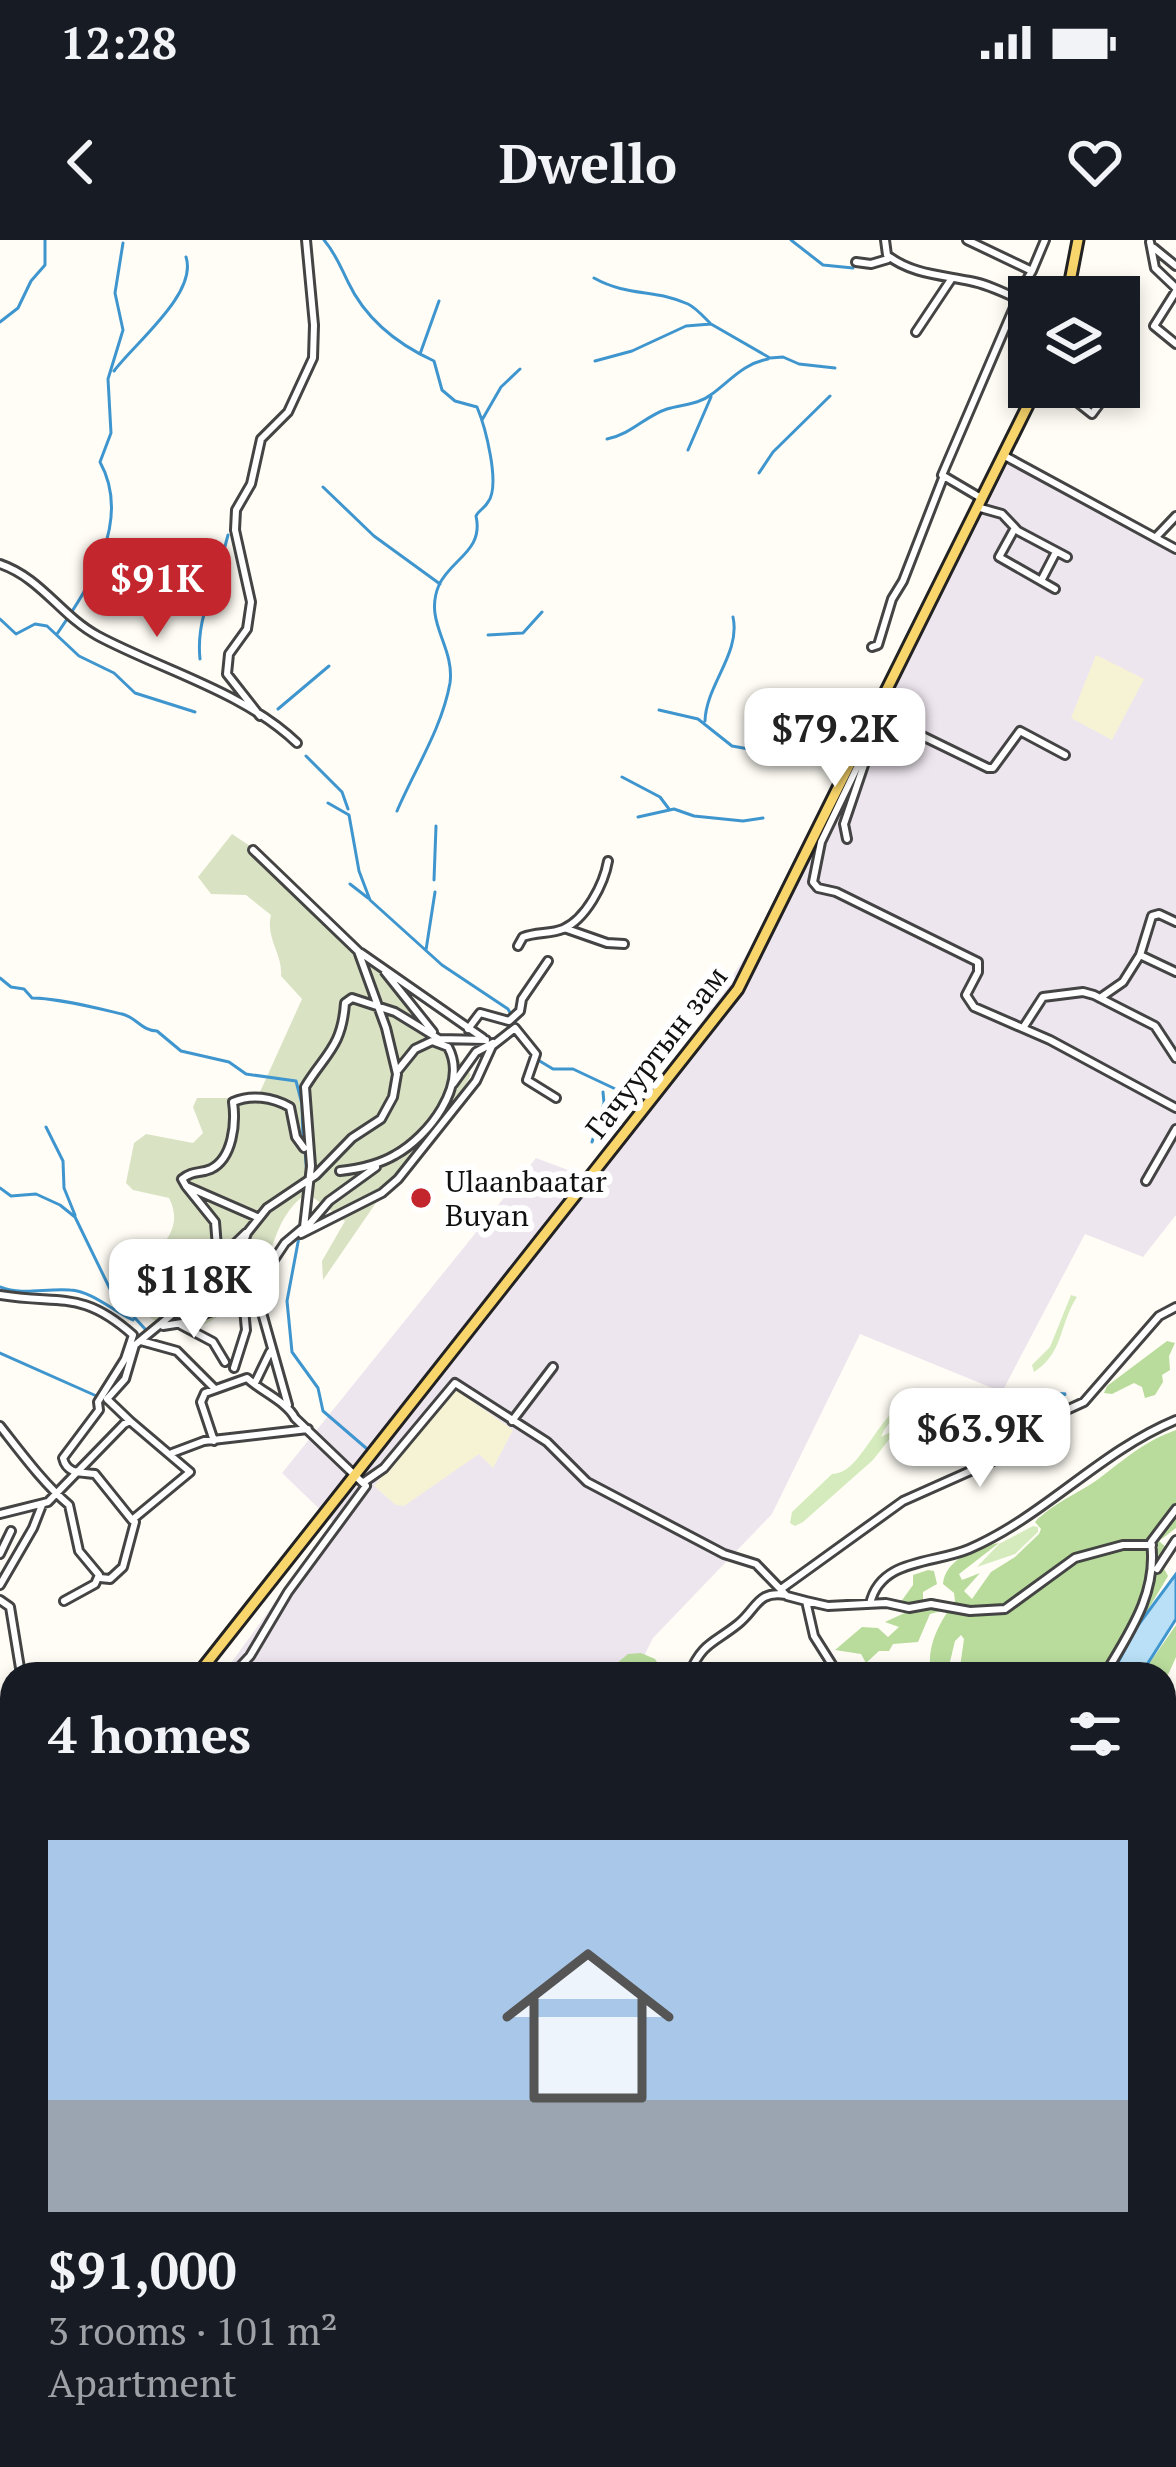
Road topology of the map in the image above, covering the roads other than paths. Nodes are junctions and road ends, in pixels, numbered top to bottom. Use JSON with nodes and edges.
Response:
{"nodes":[{"id":1,"x":306,"y":240,"type":"edge"},
{"id":2,"x":885,"y":240,"type":"edge"},
{"id":3,"x":967,"y":240,"type":"edge"},
{"id":4,"x":1045,"y":240,"type":"edge"},
{"id":5,"x":1078,"y":240,"type":"edge"},
{"id":6,"x":1149,"y":241,"type":"edge"},
{"id":7,"x":891,"y":260,"type":"junction"},
{"id":8,"x":856,"y":262,"type":"dead end"},
{"id":9,"x":1176,"y":266,"type":"edge"},
{"id":10,"x":1032,"y":271,"type":"junction"},
{"id":11,"x":1029,"y":276,"type":"edge"},
{"id":12,"x":1071,"y":276,"type":"edge"},
{"id":13,"x":952,"y":278,"type":"junction"},
{"id":14,"x":1176,"y":290,"type":"edge"},
{"id":15,"x":1008,"y":294,"type":"edge"},
{"id":16,"x":1008,"y":321,"type":"edge"},
{"id":17,"x":916,"y":332,"type":"dead end"},
{"id":18,"x":1176,"y":344,"type":"edge"},
{"id":19,"x":1027,"y":408,"type":"edge"},
{"id":20,"x":1004,"y":455,"type":"junction"},
{"id":21,"x":943,"y":478,"type":"junction"},
{"id":22,"x":979,"y":502,"type":"junction"},
{"id":23,"x":1176,"y":516,"type":"edge"},
{"id":24,"x":1015,"y":528,"type":"junction"},
{"id":25,"x":1156,"y":537,"type":"junction"},
{"id":26,"x":1176,"y":548,"type":"edge"},
{"id":27,"x":1057,"y":551,"type":"junction"},
{"id":28,"x":1067,"y":557,"type":"dead end"},
{"id":29,"x":0,"y":563,"type":"edge"},
{"id":30,"x":1041,"y":580,"type":"junction"},
{"id":31,"x":1055,"y":589,"type":"dead end"},
{"id":32,"x":872,"y":647,"type":"dead end"},
{"id":33,"x":260,"y":716,"type":"junction"},
{"id":34,"x":297,"y":743,"type":"dead end"},
{"id":35,"x":1065,"y":755,"type":"dead end"},
{"id":36,"x":864,"y":764,"type":"dead end"},
{"id":37,"x":847,"y":839,"type":"dead end"},
{"id":38,"x":253,"y":850,"type":"dead end"},
{"id":39,"x":608,"y":861,"type":"dead end"},
{"id":40,"x":1176,"y":922,"type":"edge"},
{"id":41,"x":563,"y":929,"type":"junction"},
{"id":42,"x":624,"y":944,"type":"dead end"},
{"id":43,"x":518,"y":946,"type":"dead end"},
{"id":44,"x":358,"y":951,"type":"junction"},
{"id":45,"x":1140,"y":955,"type":"junction"},
{"id":46,"x":548,"y":961,"type":"dead end"},
{"id":47,"x":381,"y":966,"type":"junction"},
{"id":48,"x":1176,"y":972,"type":"edge"},
{"id":49,"x":1100,"y":998,"type":"junction"},
{"id":50,"x":377,"y":1004,"type":"junction"},
{"id":51,"x":1023,"y":1028,"type":"junction"},
{"id":52,"x":468,"y":1029,"type":"junction"},
{"id":53,"x":444,"y":1039,"type":"junction"},
{"id":54,"x":486,"y":1040,"type":"junction"},
{"id":55,"x":496,"y":1044,"type":"junction"},
{"id":56,"x":1176,"y":1058,"type":"edge"},
{"id":57,"x":397,"y":1074,"type":"junction"},
{"id":58,"x":453,"y":1084,"type":"junction"},
{"id":59,"x":556,"y":1098,"type":"dead end"},
{"id":60,"x":1176,"y":1108,"type":"edge"},
{"id":61,"x":1176,"y":1129,"type":"edge"},
{"id":62,"x":304,"y":1148,"type":"dead end"},
{"id":63,"x":381,"y":1162,"type":"junction"},
{"id":64,"x":340,"y":1171,"type":"dead end"},
{"id":65,"x":309,"y":1181,"type":"junction"},
{"id":66,"x":1146,"y":1181,"type":"dead end"},
{"id":67,"x":185,"y":1186,"type":"junction"},
{"id":68,"x":260,"y":1217,"type":"junction"},
{"id":69,"x":251,"y":1226,"type":"junction"},
{"id":70,"x":296,"y":1237,"type":"junction"},
{"id":71,"x":218,"y":1260,"type":"junction"},
{"id":72,"x":257,"y":1294,"type":"junction"},
{"id":73,"x":0,"y":1295,"type":"edge"},
{"id":74,"x":1176,"y":1307,"type":"edge"},
{"id":75,"x":177,"y":1311,"type":"junction"},
{"id":76,"x":244,"y":1318,"type":"junction"},
{"id":77,"x":180,"y":1324,"type":"junction"},
{"id":78,"x":159,"y":1327,"type":"junction"},
{"id":79,"x":138,"y":1342,"type":"junction"},
{"id":80,"x":272,"y":1348,"type":"junction"},
{"id":81,"x":225,"y":1362,"type":"dead end"},
{"id":82,"x":553,"y":1367,"type":"dead end"},
{"id":83,"x":234,"y":1368,"type":"dead end"},
{"id":84,"x":438,"y":1371,"type":"junction"},
{"id":85,"x":455,"y":1383,"type":"junction"},
{"id":86,"x":254,"y":1384,"type":"junction"},
{"id":87,"x":215,"y":1389,"type":"junction"},
{"id":88,"x":288,"y":1405,"type":"junction"},
{"id":89,"x":1176,"y":1420,"type":"edge"},
{"id":90,"x":130,"y":1421,"type":"junction"},
{"id":91,"x":512,"y":1421,"type":"junction"},
{"id":92,"x":0,"y":1426,"type":"edge"},
{"id":93,"x":310,"y":1430,"type":"junction"},
{"id":94,"x":115,"y":1434,"type":"junction"},
{"id":95,"x":144,"y":1434,"type":"junction"},
{"id":96,"x":214,"y":1441,"type":"junction"},
{"id":97,"x":192,"y":1447,"type":"junction"},
{"id":98,"x":172,"y":1453,"type":"junction"},
{"id":99,"x":188,"y":1468,"type":"junction"},
{"id":100,"x":77,"y":1474,"type":"junction"},
{"id":101,"x":360,"y":1478,"type":"junction"},
{"id":102,"x":54,"y":1497,"type":"junction"},
{"id":103,"x":42,"y":1505,"type":"junction"},
{"id":104,"x":1176,"y":1509,"type":"edge"},
{"id":105,"x":0,"y":1514,"type":"edge"},
{"id":106,"x":137,"y":1519,"type":"junction"},
{"id":107,"x":11,"y":1531,"type":"dead end"},
{"id":108,"x":1176,"y":1540,"type":"edge"},
{"id":109,"x":1152,"y":1545,"type":"junction"},
{"id":110,"x":0,"y":1554,"type":"edge"},
{"id":111,"x":1154,"y":1571,"type":"junction"},
{"id":112,"x":100,"y":1578,"type":"junction"},
{"id":113,"x":0,"y":1585,"type":"edge"},
{"id":114,"x":784,"y":1593,"type":"junction"},
{"id":115,"x":0,"y":1600,"type":"edge"},
{"id":116,"x":64,"y":1600,"type":"dead end"},
{"id":117,"x":806,"y":1600,"type":"junction"},
{"id":118,"x":870,"y":1604,"type":"junction"},
{"id":119,"x":19,"y":1662,"type":"edge"},
{"id":120,"x":208,"y":1662,"type":"edge"},
{"id":121,"x":244,"y":1662,"type":"edge"},
{"id":122,"x":695,"y":1662,"type":"edge"},
{"id":123,"x":830,"y":1662,"type":"edge"},
{"id":124,"x":1112,"y":1662,"type":"edge"}],
"edges":[{"from":1,"to":33,"type":"street"},
{"from":2,"to":7,"type":"street"},
{"from":3,"to":10,"type":"street"},
{"from":4,"to":10,"type":"street"},
{"from":5,"to":12,"type":"main road"},
{"from":6,"to":9,"type":"street"},
{"from":6,"to":14,"type":"street"},
{"from":7,"to":8,"type":"street"},
{"from":7,"to":13,"type":"street"},
{"from":10,"to":11,"type":"street"},
{"from":13,"to":15,"type":"street"},
{"from":13,"to":17,"type":"street"},
{"from":14,"to":18,"type":"street"},
{"from":16,"to":21,"type":"street"},
{"from":19,"to":20,"type":"main road","name":"Гачууртын зам"},
{"from":20,"to":22,"type":"main road","name":"Гачууртын зам"},
{"from":20,"to":25,"type":"street"},
{"from":21,"to":22,"type":"street"},
{"from":21,"to":32,"type":"street"},
{"from":22,"to":24,"type":"street"},
{"from":22,"to":84,"type":"main road","name":"Гачууртын зам"},
{"from":23,"to":25,"type":"street"},
{"from":24,"to":27,"type":"street"},
{"from":24,"to":30,"type":"street"},
{"from":25,"to":26,"type":"street"},
{"from":27,"to":28,"type":"street"},
{"from":27,"to":30,"type":"street"},
{"from":29,"to":33,"type":"street"},
{"from":30,"to":31,"type":"street"},
{"from":33,"to":34,"type":"street"},
{"from":35,"to":51,"type":"street"},
{"from":36,"to":37,"type":"street"},
{"from":38,"to":44,"type":"street"},
{"from":39,"to":41,"type":"street"},
{"from":40,"to":45,"type":"street"},
{"from":41,"to":42,"type":"street"},
{"from":41,"to":43,"type":"street"},
{"from":44,"to":47,"type":"street"},
{"from":44,"to":50,"type":"street"},
{"from":45,"to":48,"type":"street"},
{"from":45,"to":49,"type":"street"},
{"from":46,"to":52,"type":"street"},
{"from":47,"to":52,"type":"street"},
{"from":47,"to":53,"type":"street"},
{"from":49,"to":51,"type":"street"},
{"from":49,"to":56,"type":"street"},
{"from":50,"to":53,"type":"street"},
{"from":50,"to":57,"type":"street"},
{"from":50,"to":65,"type":"street"},
{"from":51,"to":60,"type":"street"},
{"from":52,"to":53,"type":"street"},
{"from":52,"to":54,"type":"street"},
{"from":53,"to":54,"type":"street"},
{"from":54,"to":55,"type":"street"},
{"from":55,"to":58,"type":"street"},
{"from":55,"to":59,"type":"street"},
{"from":55,"to":70,"type":"street"},
{"from":57,"to":58,"type":"street"},
{"from":57,"to":65,"type":"street"},
{"from":58,"to":63,"type":"street"},
{"from":61,"to":66,"type":"street"},
{"from":62,"to":67,"type":"street"},
{"from":63,"to":64,"type":"street"},
{"from":63,"to":70,"type":"street"},
{"from":65,"to":68,"type":"street"},
{"from":65,"to":70,"type":"street"},
{"from":67,"to":68,"type":"street"},
{"from":67,"to":71,"type":"street"},
{"from":68,"to":69,"type":"street"},
{"from":69,"to":71,"type":"street"},
{"from":69,"to":76,"type":"street"},
{"from":70,"to":72,"type":"street"},
{"from":71,"to":75,"type":"street"},
{"from":72,"to":76,"type":"street"},
{"from":72,"to":80,"type":"street"},
{"from":73,"to":100,"type":"street"},
{"from":74,"to":114,"type":"street"},
{"from":75,"to":77,"type":"street"},
{"from":75,"to":78,"type":"street"},
{"from":76,"to":77,"type":"street"},
{"from":76,"to":83,"type":"street"},
{"from":77,"to":78,"type":"street"},
{"from":77,"to":81,"type":"street"},
{"from":78,"to":79,"type":"street"},
{"from":79,"to":87,"type":"street"},
{"from":79,"to":90,"type":"street"},
{"from":80,"to":86,"type":"street"},
{"from":80,"to":88,"type":"street"},
{"from":82,"to":91,"type":"street"},
{"from":84,"to":85,"type":"street"},
{"from":84,"to":101,"type":"main road","name":"Гачууртын зам"},
{"from":85,"to":91,"type":"street"},
{"from":85,"to":101,"type":"street"},
{"from":86,"to":87,"type":"street"},
{"from":86,"to":88,"type":"street"},
{"from":87,"to":96,"type":"street"},
{"from":88,"to":93,"type":"street"},
{"from":89,"to":118,"type":"street"},
{"from":90,"to":94,"type":"street"},
{"from":90,"to":95,"type":"street"},
{"from":91,"to":114,"type":"street"},
{"from":92,"to":102,"type":"street"},
{"from":93,"to":96,"type":"street"},
{"from":93,"to":101,"type":"street"},
{"from":94,"to":95,"type":"street"},
{"from":94,"to":100,"type":"street"},
{"from":95,"to":98,"type":"street"},
{"from":96,"to":97,"type":"street"},
{"from":97,"to":98,"type":"street"},
{"from":97,"to":99,"type":"street"},
{"from":98,"to":99,"type":"street"},
{"from":99,"to":106,"type":"street"},
{"from":100,"to":102,"type":"street"},
{"from":100,"to":106,"type":"street"},
{"from":101,"to":120,"type":"main road","name":"Гачууртын зам"},
{"from":101,"to":121,"type":"street"},
{"from":102,"to":103,"type":"street"},
{"from":102,"to":112,"type":"street"},
{"from":103,"to":105,"type":"street"},
{"from":103,"to":113,"type":"street"},
{"from":104,"to":109,"type":"street"},
{"from":106,"to":112,"type":"street"},
{"from":107,"to":110,"type":"street"},
{"from":108,"to":111,"type":"street"},
{"from":109,"to":111,"type":"street"},
{"from":109,"to":118,"type":"street"},
{"from":111,"to":124,"type":"street"},
{"from":112,"to":116,"type":"street"},
{"from":114,"to":117,"type":"street"},
{"from":114,"to":122,"type":"street"},
{"from":115,"to":119,"type":"street"},
{"from":117,"to":118,"type":"street"},
{"from":117,"to":123,"type":"street"}]}
